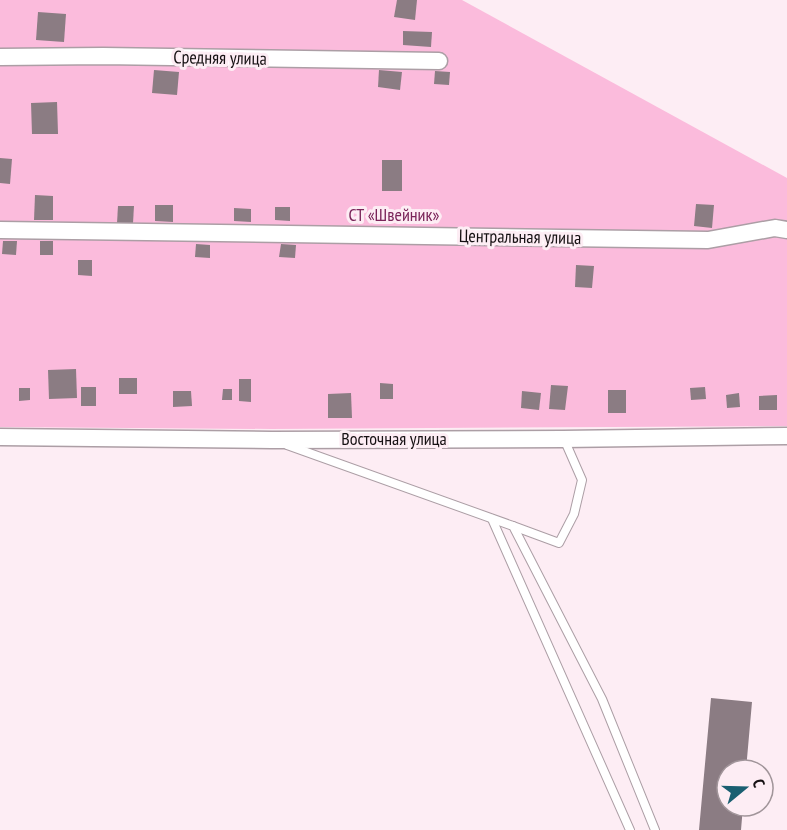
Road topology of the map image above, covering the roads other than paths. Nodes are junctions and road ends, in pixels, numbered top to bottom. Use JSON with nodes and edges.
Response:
{"nodes":[{"id":1,"x":0,"y":57,"type":"edge"},
{"id":2,"x":439,"y":61,"type":"dead end"},
{"id":3,"x":0,"y":230,"type":"edge"},
{"id":4,"x":787,"y":230,"type":"edge"},
{"id":5,"x":787,"y":436,"type":"edge"},
{"id":6,"x":0,"y":437,"type":"edge"},
{"id":7,"x":563,"y":439,"type":"junction"},
{"id":8,"x":272,"y":440,"type":"junction"},
{"id":9,"x":492,"y":519,"type":"junction"},
{"id":10,"x":513,"y":526,"type":"junction"},
{"id":11,"x":630,"y":830,"type":"edge"},
{"id":12,"x":655,"y":830,"type":"edge"}],
"edges":[{"from":1,"to":2,"type":"street","name":"Средняя улица"},
{"from":3,"to":4,"type":"street","name":"Центральная улица"},
{"from":5,"to":7,"type":"street","name":"Восточная улица"},
{"from":6,"to":8,"type":"street","name":"Восточная улица"},
{"from":7,"to":8,"type":"street","name":"Восточная улица"},
{"from":7,"to":10,"type":"lane"},
{"from":8,"to":9,"type":"lane"},
{"from":9,"to":10,"type":"lane"},
{"from":9,"to":11,"type":"lane"},
{"from":10,"to":12,"type":"lane"}]}
